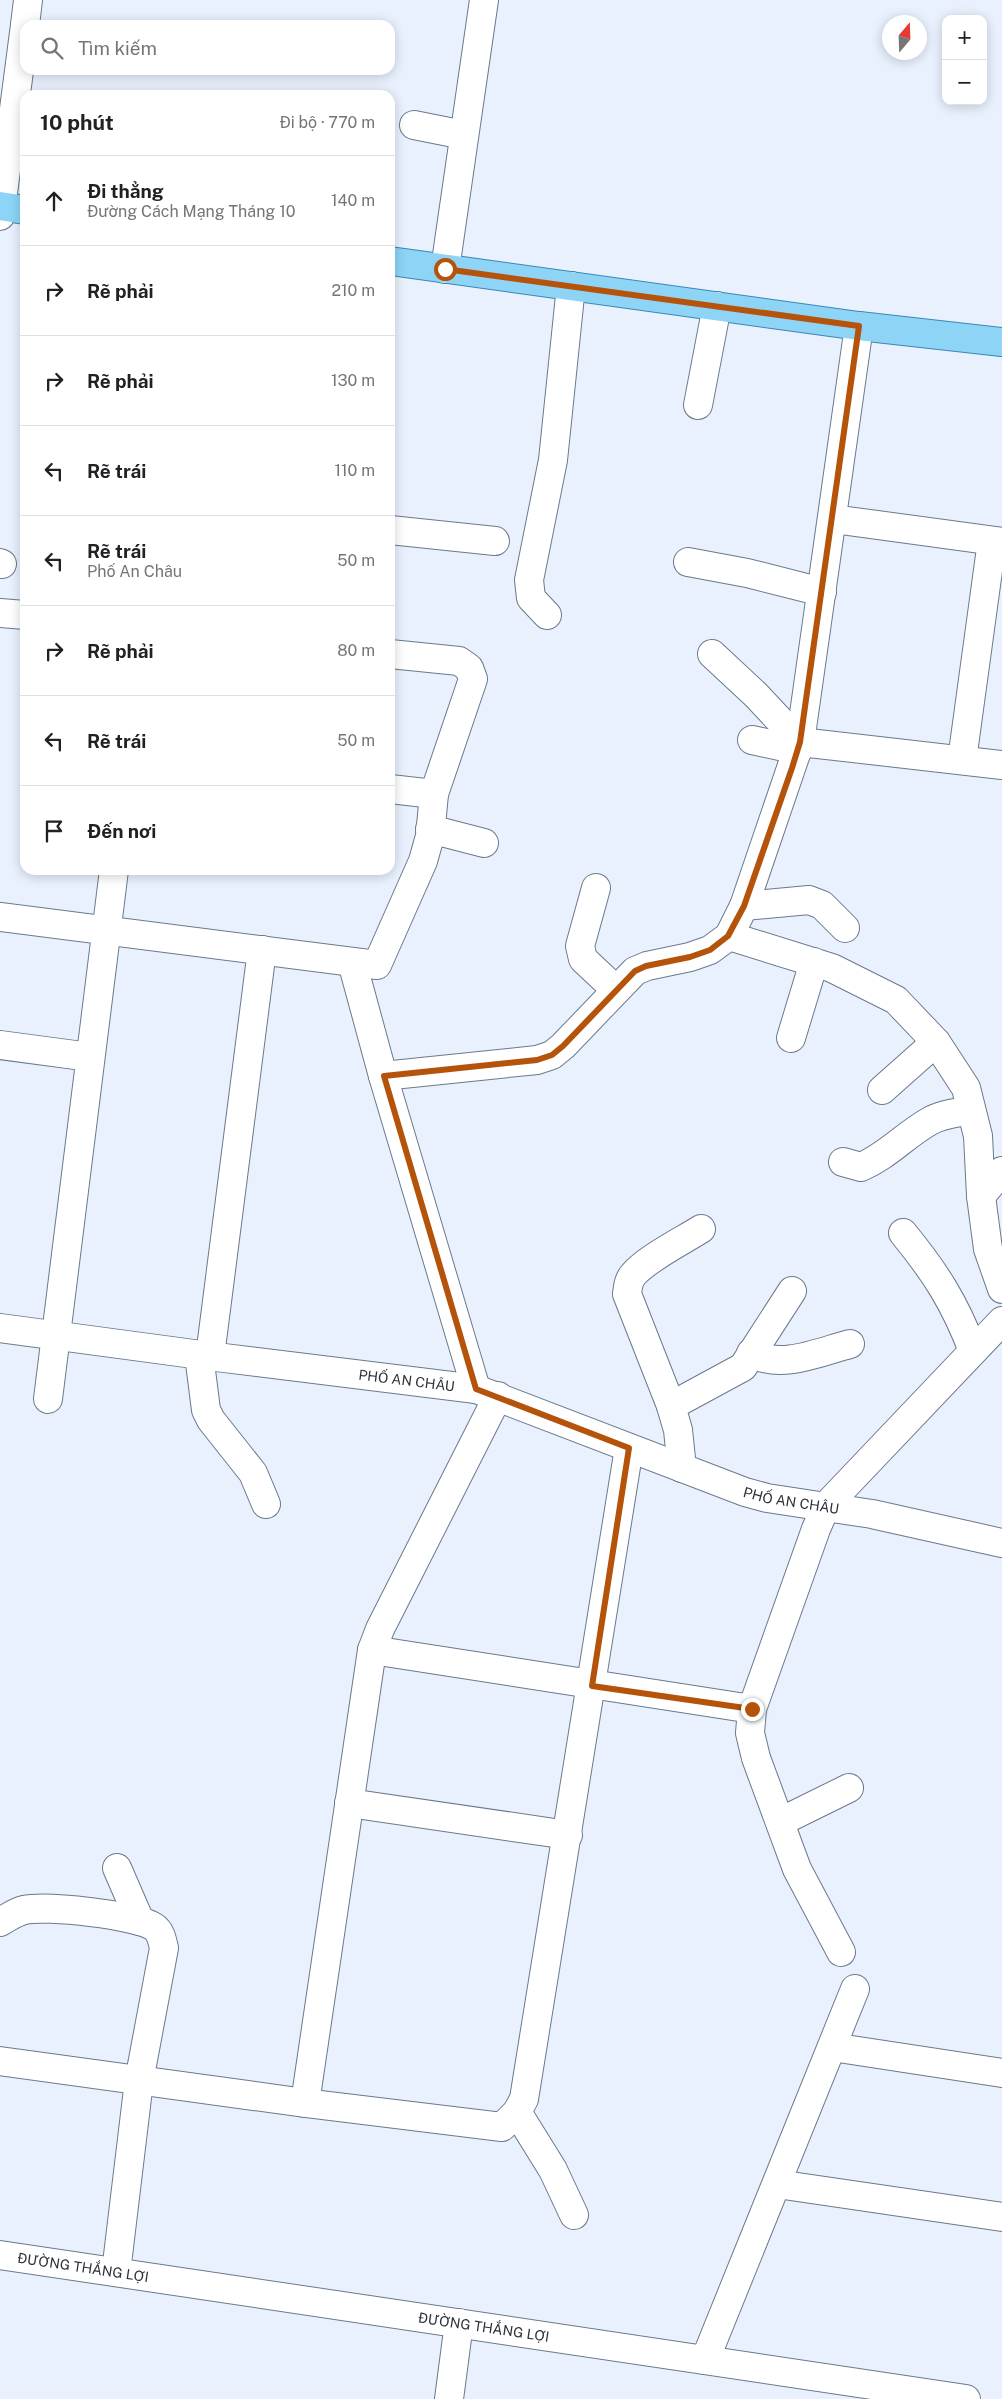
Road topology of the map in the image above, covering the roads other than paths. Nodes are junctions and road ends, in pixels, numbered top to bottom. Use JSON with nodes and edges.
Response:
{"nodes":[{"id":1,"x":28,"y":0,"type":"edge"},
{"id":2,"x":484,"y":0,"type":"edge"},
{"id":3,"x":26,"y":20,"type":"edge"},
{"id":4,"x":20,"y":75,"type":"edge"},
{"id":5,"x":414,"y":125,"type":"dead end"},
{"id":6,"x":464,"y":135,"type":"junction"},
{"id":7,"x":7,"y":210,"type":"edge"},
{"id":8,"x":395,"y":262,"type":"edge"},
{"id":9,"x":445,"y":269,"type":"junction"},
{"id":10,"x":571,"y":286,"type":"junction"},
{"id":11,"x":717,"y":306,"type":"junction"},
{"id":12,"x":859,"y":326,"type":"junction"},
{"id":13,"x":1002,"y":342,"type":"edge"},
{"id":14,"x":698,"y":405,"type":"dead end"},
{"id":15,"x":833,"y":519,"type":"junction"},
{"id":16,"x":395,"y":531,"type":"edge"},
{"id":17,"x":496,"y":541,"type":"dead end"},
{"id":18,"x":997,"y":542,"type":"edge"},
{"id":19,"x":688,"y":562,"type":"dead end"},
{"id":20,"x":822,"y":592,"type":"junction"},
{"id":21,"x":0,"y":613,"type":"edge"},
{"id":22,"x":20,"y":615,"type":"edge"},
{"id":23,"x":547,"y":615,"type":"dead end"},
{"id":24,"x":712,"y":654,"type":"dead end"},
{"id":25,"x":395,"y":655,"type":"edge"},
{"id":26,"x":752,"y":740,"type":"dead end"},
{"id":27,"x":799,"y":746,"type":"junction"},
{"id":28,"x":962,"y":760,"type":"junction"},
{"id":29,"x":1002,"y":765,"type":"edge"},
{"id":30,"x":395,"y":790,"type":"edge"},
{"id":31,"x":434,"y":794,"type":"junction"},
{"id":32,"x":430,"y":829,"type":"junction"},
{"id":33,"x":484,"y":843,"type":"dead end"},
{"id":34,"x":113,"y":875,"type":"edge"},
{"id":35,"x":596,"y":888,"type":"dead end"},
{"id":36,"x":744,"y":906,"type":"junction"},
{"id":37,"x":0,"y":917,"type":"edge"},
{"id":38,"x":845,"y":928,"type":"dead end"},
{"id":39,"x":106,"y":931,"type":"junction"},
{"id":40,"x":728,"y":936,"type":"junction"},
{"id":41,"x":262,"y":950,"type":"junction"},
{"id":42,"x":352,"y":962,"type":"junction"},
{"id":43,"x":814,"y":962,"type":"junction"},
{"id":44,"x":616,"y":990,"type":"junction"},
{"id":45,"x":791,"y":1038,"type":"dead end"},
{"id":46,"x":936,"y":1042,"type":"junction"},
{"id":47,"x":0,"y":1045,"type":"edge"},
{"id":48,"x":90,"y":1057,"type":"junction"},
{"id":49,"x":384,"y":1076,"type":"junction"},
{"id":50,"x":882,"y":1090,"type":"dead end"},
{"id":51,"x":971,"y":1110,"type":"junction"},
{"id":52,"x":843,"y":1162,"type":"dead end"},
{"id":53,"x":1002,"y":1171,"type":"edge"},
{"id":54,"x":980,"y":1196,"type":"junction"},
{"id":55,"x":701,"y":1228,"type":"dead end"},
{"id":56,"x":903,"y":1233,"type":"dead end"},
{"id":57,"x":1002,"y":1289,"type":"edge"},
{"id":58,"x":792,"y":1291,"type":"dead end"},
{"id":59,"x":1002,"y":1321,"type":"edge"},
{"id":60,"x":0,"y":1328,"type":"edge"},
{"id":61,"x":55,"y":1334,"type":"junction"},
{"id":62,"x":850,"y":1344,"type":"dead end"},
{"id":63,"x":973,"y":1351,"type":"junction"},
{"id":64,"x":751,"y":1353,"type":"junction"},
{"id":65,"x":208,"y":1356,"type":"junction"},
{"id":66,"x":487,"y":1393,"type":"junction"},
{"id":67,"x":48,"y":1399,"type":"dead end"},
{"id":68,"x":671,"y":1406,"type":"junction"},
{"id":69,"x":256,"y":1447,"type":"dead end"},
{"id":70,"x":629,"y":1448,"type":"junction"},
{"id":71,"x":682,"y":1468,"type":"junction"},
{"id":72,"x":266,"y":1504,"type":"dead end"},
{"id":73,"x":826,"y":1506,"type":"junction"},
{"id":74,"x":1002,"y":1543,"type":"edge"},
{"id":75,"x":372,"y":1650,"type":"junction"},
{"id":76,"x":592,"y":1686,"type":"junction"},
{"id":77,"x":752,"y":1709,"type":"junction"},
{"id":78,"x":849,"y":1788,"type":"dead end"},
{"id":79,"x":349,"y":1803,"type":"junction"},
{"id":80,"x":780,"y":1822,"type":"junction"},
{"id":81,"x":568,"y":1835,"type":"junction"},
{"id":82,"x":117,"y":1868,"type":"dead end"},
{"id":83,"x":140,"y":1921,"type":"junction"},
{"id":84,"x":0,"y":1922,"type":"edge"},
{"id":85,"x":841,"y":1952,"type":"dead end"},
{"id":86,"x":855,"y":1990,"type":"dead end"},
{"id":87,"x":832,"y":2047,"type":"junction"},
{"id":88,"x":0,"y":2062,"type":"edge"},
{"id":89,"x":1002,"y":2074,"type":"edge"},
{"id":90,"x":140,"y":2081,"type":"junction"},
{"id":91,"x":306,"y":2104,"type":"junction"},
{"id":92,"x":518,"y":2112,"type":"junction"},
{"id":93,"x":777,"y":2184,"type":"junction"},
{"id":94,"x":574,"y":2215,"type":"dead end"},
{"id":95,"x":1002,"y":2217,"type":"edge"},
{"id":96,"x":0,"y":2255,"type":"edge"},
{"id":97,"x":116,"y":2272,"type":"junction"},
{"id":98,"x":459,"y":2323,"type":"junction"},
{"id":99,"x":705,"y":2360,"type":"junction"},
{"id":100,"x":915,"y":2395,"type":"edge"},
{"id":101,"x":449,"y":2399,"type":"edge"},
{"id":102,"x":966,"y":2399,"type":"edge"}],
"edges":[{"from":1,"to":3,"type":"street"},
{"from":2,"to":6,"type":"street"},
{"from":4,"to":7,"type":"street"},
{"from":5,"to":6,"type":"street"},
{"from":6,"to":9,"type":"street"},
{"from":8,"to":9,"type":"main road"},
{"from":9,"to":10,"type":"main road"},
{"from":10,"to":11,"type":"main road"},
{"from":10,"to":23,"type":"street"},
{"from":11,"to":12,"type":"main road"},
{"from":11,"to":14,"type":"street"},
{"from":12,"to":13,"type":"main road"},
{"from":12,"to":15,"type":"street"},
{"from":15,"to":18,"type":"street"},
{"from":15,"to":20,"type":"street"},
{"from":16,"to":17,"type":"street"},
{"from":18,"to":28,"type":"street"},
{"from":19,"to":20,"type":"street"},
{"from":20,"to":27,"type":"street"},
{"from":21,"to":22,"type":"street"},
{"from":24,"to":27,"type":"street"},
{"from":25,"to":31,"type":"street"},
{"from":26,"to":27,"type":"street"},
{"from":27,"to":28,"type":"street"},
{"from":27,"to":36,"type":"street"},
{"from":28,"to":29,"type":"street"},
{"from":30,"to":31,"type":"street"},
{"from":31,"to":32,"type":"street"},
{"from":32,"to":33,"type":"street"},
{"from":32,"to":42,"type":"street"},
{"from":34,"to":39,"type":"street"},
{"from":35,"to":44,"type":"street"},
{"from":36,"to":38,"type":"street"},
{"from":36,"to":40,"type":"street"},
{"from":37,"to":39,"type":"street"},
{"from":39,"to":41,"type":"street"},
{"from":39,"to":48,"type":"street"},
{"from":40,"to":43,"type":"street"},
{"from":40,"to":44,"type":"street"},
{"from":41,"to":42,"type":"street"},
{"from":41,"to":65,"type":"street"},
{"from":42,"to":49,"type":"street"},
{"from":43,"to":45,"type":"street"},
{"from":43,"to":46,"type":"street"},
{"from":44,"to":49,"type":"street"},
{"from":46,"to":50,"type":"street"},
{"from":46,"to":51,"type":"street"},
{"from":47,"to":48,"type":"street"},
{"from":48,"to":61,"type":"street"},
{"from":49,"to":66,"type":"street"},
{"from":51,"to":52,"type":"street"},
{"from":51,"to":54,"type":"street"},
{"from":53,"to":54,"type":"street"},
{"from":54,"to":57,"type":"street"},
{"from":55,"to":68,"type":"street"},
{"from":56,"to":63,"type":"street"},
{"from":58,"to":64,"type":"street"},
{"from":59,"to":63,"type":"street"},
{"from":60,"to":61,"type":"street","name":"PHỐ AN CHÂU"},
{"from":61,"to":65,"type":"street","name":"PHỐ AN CHÂU"},
{"from":61,"to":67,"type":"street"},
{"from":62,"to":64,"type":"street"},
{"from":63,"to":73,"type":"street"},
{"from":64,"to":68,"type":"street"},
{"from":65,"to":66,"type":"street","name":"PHỐ AN CHÂU"},
{"from":65,"to":69,"type":"street"},
{"from":65,"to":72,"type":"street"},
{"from":66,"to":70,"type":"street","name":"PHỐ AN CHÂU"},
{"from":66,"to":75,"type":"street"},
{"from":68,"to":71,"type":"street"},
{"from":70,"to":71,"type":"street","name":"PHỐ AN CHÂU"},
{"from":70,"to":76,"type":"street"},
{"from":71,"to":73,"type":"street","name":"PHỐ AN CHÂU"},
{"from":73,"to":74,"type":"street","name":"PHỐ AN CHÂU"},
{"from":73,"to":77,"type":"street"},
{"from":75,"to":76,"type":"street"},
{"from":75,"to":79,"type":"street"},
{"from":76,"to":77,"type":"street"},
{"from":76,"to":81,"type":"street"},
{"from":77,"to":80,"type":"street"},
{"from":78,"to":80,"type":"street"},
{"from":79,"to":81,"type":"street"},
{"from":79,"to":91,"type":"street"},
{"from":80,"to":85,"type":"street"},
{"from":81,"to":92,"type":"street"},
{"from":82,"to":83,"type":"street"},
{"from":83,"to":84,"type":"street"},
{"from":83,"to":90,"type":"street"},
{"from":86,"to":87,"type":"street"},
{"from":87,"to":89,"type":"street"},
{"from":87,"to":93,"type":"street"},
{"from":88,"to":90,"type":"street"},
{"from":90,"to":91,"type":"street"},
{"from":90,"to":97,"type":"street"},
{"from":91,"to":92,"type":"street"},
{"from":92,"to":94,"type":"street"},
{"from":93,"to":95,"type":"street"},
{"from":93,"to":99,"type":"street"},
{"from":96,"to":97,"type":"street","name":"ĐƯỜNG THẮNG LỢI"},
{"from":97,"to":98,"type":"street","name":"ĐƯỜNG THẮNG LỢI"},
{"from":98,"to":99,"type":"street","name":"ĐƯỜNG THẮNG LỢI"},
{"from":98,"to":101,"type":"street"},
{"from":99,"to":100,"type":"street","name":"ĐƯỜNG THẮNG LỢI"},
{"from":100,"to":102,"type":"street","name":"ĐƯỜNG THẮNG LỢI"}]}
